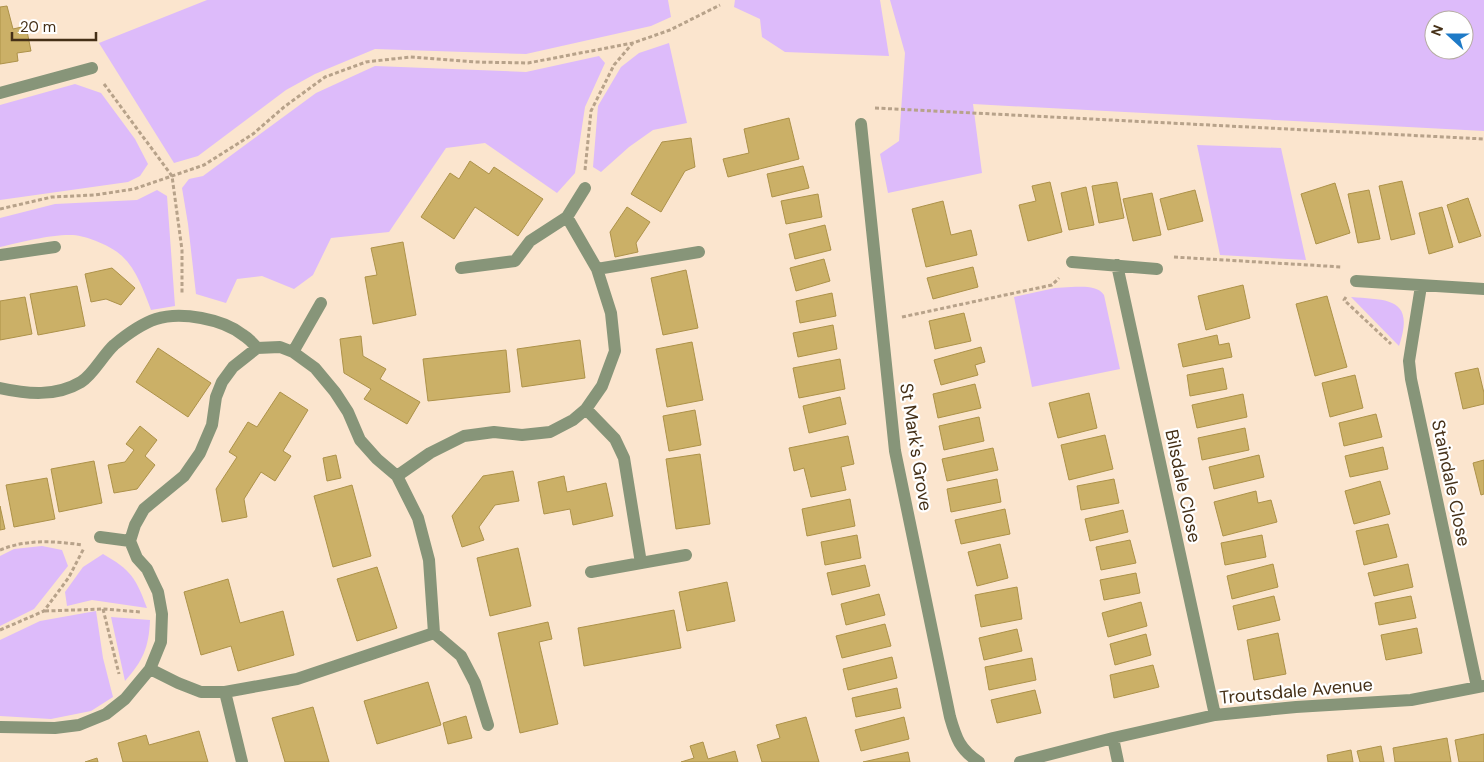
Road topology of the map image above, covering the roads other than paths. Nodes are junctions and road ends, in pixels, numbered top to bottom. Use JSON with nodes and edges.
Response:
{"nodes":[{"id":1,"x":92,"y":68,"type":"road end"},
{"id":2,"x":0,"y":93,"type":"edge"},
{"id":3,"x":861,"y":124,"type":"dead end"},
{"id":4,"x":584,"y":188,"type":"road end"},
{"id":5,"x":567,"y":217,"type":"junction"},
{"id":6,"x":55,"y":247,"type":"dead end"},
{"id":7,"x":699,"y":252,"type":"dead end"},
{"id":8,"x":0,"y":255,"type":"edge"},
{"id":9,"x":1072,"y":262,"type":"road end"},
{"id":10,"x":1117,"y":265,"type":"junction"},
{"id":11,"x":461,"y":268,"type":"dead end"},
{"id":12,"x":597,"y":269,"type":"junction"},
{"id":13,"x":1157,"y":269,"type":"road end"},
{"id":14,"x":1356,"y":281,"type":"road end"},
{"id":15,"x":1421,"y":286,"type":"junction"},
{"id":16,"x":1484,"y":289,"type":"edge"},
{"id":17,"x":321,"y":303,"type":"dead end"},
{"id":18,"x":257,"y":348,"type":"junction"},
{"id":19,"x":293,"y":352,"type":"junction"},
{"id":20,"x":0,"y":388,"type":"edge"},
{"id":21,"x":586,"y":408,"type":"junction"},
{"id":22,"x":397,"y":476,"type":"junction"},
{"id":23,"x":100,"y":537,"type":"dead end"},
{"id":24,"x":130,"y":541,"type":"junction"},
{"id":25,"x":686,"y":555,"type":"dead end"},
{"id":26,"x":642,"y":563,"type":"junction"},
{"id":27,"x":591,"y":572,"type":"dead end"},
{"id":28,"x":434,"y":633,"type":"junction"},
{"id":29,"x":150,"y":669,"type":"junction"},
{"id":30,"x":1480,"y":686,"type":"edge"},
{"id":31,"x":225,"y":692,"type":"junction"},
{"id":32,"x":1215,"y":715,"type":"junction"},
{"id":33,"x":488,"y":725,"type":"dead end"},
{"id":34,"x":0,"y":727,"type":"edge"},
{"id":35,"x":1113,"y":738,"type":"junction"},
{"id":36,"x":242,"y":762,"type":"edge"},
{"id":37,"x":979,"y":762,"type":"edge"},
{"id":38,"x":1020,"y":762,"type":"edge"},
{"id":39,"x":1118,"y":762,"type":"edge"}],
"edges":[{"from":1,"to":2,"type":"street"},
{"from":3,"to":37,"type":"street","name":"St Mark's Grove"},
{"from":4,"to":5,"type":"street"},
{"from":5,"to":11,"type":"street"},
{"from":5,"to":12,"type":"street"},
{"from":6,"to":8,"type":"street"},
{"from":7,"to":12,"type":"street"},
{"from":9,"to":10,"type":"street"},
{"from":10,"to":13,"type":"street"},
{"from":10,"to":32,"type":"street","name":"Bilsdale Close"},
{"from":12,"to":21,"type":"street"},
{"from":14,"to":15,"type":"street"},
{"from":15,"to":16,"type":"street"},
{"from":15,"to":30,"type":"street","name":"Staindale Close"},
{"from":17,"to":19,"type":"street"},
{"from":18,"to":19,"type":"street"},
{"from":18,"to":20,"type":"street"},
{"from":18,"to":24,"type":"street"},
{"from":19,"to":22,"type":"street"},
{"from":21,"to":22,"type":"street"},
{"from":21,"to":26,"type":"street"},
{"from":22,"to":28,"type":"street"},
{"from":23,"to":24,"type":"street"},
{"from":24,"to":29,"type":"street"},
{"from":25,"to":26,"type":"street"},
{"from":26,"to":27,"type":"street"},
{"from":28,"to":31,"type":"street"},
{"from":28,"to":33,"type":"street"},
{"from":29,"to":31,"type":"street"},
{"from":29,"to":34,"type":"street"},
{"from":30,"to":32,"type":"street","name":"Troutsdale Avenue"},
{"from":31,"to":36,"type":"street"},
{"from":32,"to":35,"type":"street","name":"Troutsdale Avenue"},
{"from":35,"to":38,"type":"street"},
{"from":35,"to":39,"type":"street"}]}
